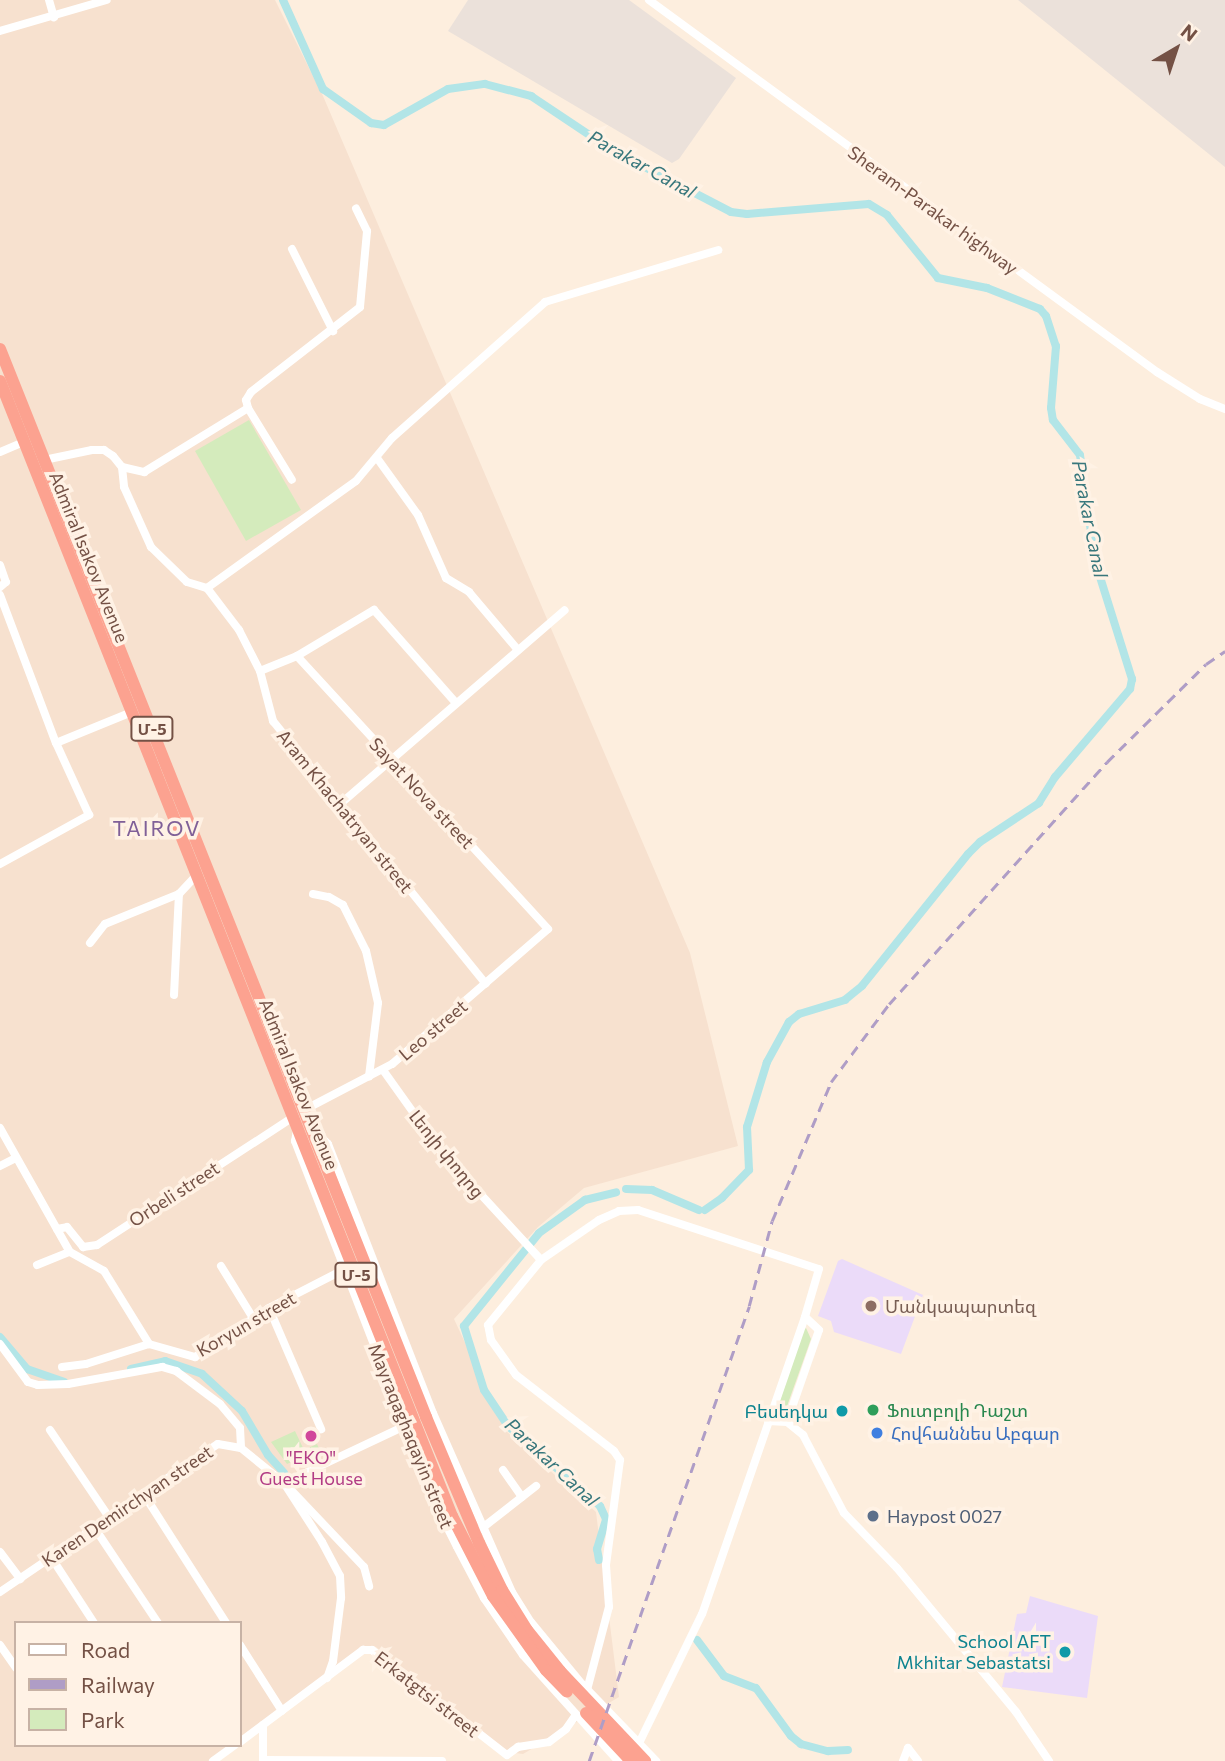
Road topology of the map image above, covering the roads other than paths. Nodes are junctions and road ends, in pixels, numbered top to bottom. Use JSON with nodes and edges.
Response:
{"nodes":[{"id":1,"x":49,"y":0,"type":"edge"},
{"id":2,"x":107,"y":0,"type":"edge"},
{"id":3,"x":649,"y":0,"type":"edge"},
{"id":4,"x":54,"y":17,"type":"junction"},
{"id":5,"x":0,"y":31,"type":"edge"},
{"id":6,"x":356,"y":208,"type":"dead end"},
{"id":7,"x":292,"y":249,"type":"dead end"},
{"id":8,"x":718,"y":250,"type":"dead end"},
{"id":9,"x":333,"y":331,"type":"junction"},
{"id":10,"x":0,"y":349,"type":"edge"},
{"id":11,"x":0,"y":381,"type":"edge"},
{"id":12,"x":248,"y":408,"type":"junction"},
{"id":13,"x":1225,"y":409,"type":"edge"},
{"id":14,"x":24,"y":442,"type":"junction"},
{"id":15,"x":0,"y":452,"type":"edge"},
{"id":16,"x":377,"y":458,"type":"junction"},
{"id":17,"x":44,"y":460,"type":"junction"},
{"id":18,"x":122,"y":467,"type":"junction"},
{"id":19,"x":292,"y":480,"type":"dead end"},
{"id":20,"x":0,"y":565,"type":"edge"},
{"id":21,"x":0,"y":587,"type":"edge"},
{"id":22,"x":207,"y":588,"type":"junction"},
{"id":23,"x":0,"y":595,"type":"edge"},
{"id":24,"x":565,"y":610,"type":"dead end"},
{"id":25,"x":518,"y":650,"type":"junction"},
{"id":26,"x":296,"y":656,"type":"junction"},
{"id":27,"x":260,"y":671,"type":"junction"},
{"id":28,"x":456,"y":703,"type":"junction"},
{"id":29,"x":132,"y":712,"type":"junction"},
{"id":30,"x":56,"y":743,"type":"junction"},
{"id":31,"x":391,"y":760,"type":"junction"},
{"id":32,"x":339,"y":805,"type":"junction"},
{"id":33,"x":0,"y":864,"type":"edge"},
{"id":34,"x":197,"y":875,"type":"junction"},
{"id":35,"x":179,"y":894,"type":"junction"},
{"id":36,"x":313,"y":894,"type":"dead end"},
{"id":37,"x":548,"y":929,"type":"joint"},
{"id":38,"x":90,"y":943,"type":"dead end"},
{"id":39,"x":486,"y":984,"type":"junction"},
{"id":40,"x":174,"y":995,"type":"dead end"},
{"id":41,"x":383,"y":1070,"type":"junction"},
{"id":42,"x":369,"y":1076,"type":"junction"},
{"id":43,"x":301,"y":1120,"type":"junction"},
{"id":44,"x":0,"y":1128,"type":"edge"},
{"id":45,"x":16,"y":1158,"type":"junction"},
{"id":46,"x":0,"y":1166,"type":"edge"},
{"id":47,"x":57,"y":1229,"type":"junction"},
{"id":48,"x":70,"y":1252,"type":"junction"},
{"id":49,"x":541,"y":1260,"type":"junction"},
{"id":50,"x":37,"y":1265,"type":"dead end"},
{"id":51,"x":221,"y":1266,"type":"dead end"},
{"id":52,"x":345,"y":1269,"type":"junction"},
{"id":53,"x":269,"y":1308,"type":"junction"},
{"id":54,"x":805,"y":1317,"type":"junction"},
{"id":55,"x":253,"y":1318,"type":"junction"},
{"id":56,"x":0,"y":1344,"type":"edge"},
{"id":57,"x":149,"y":1344,"type":"junction"},
{"id":58,"x":62,"y":1367,"type":"dead end"},
{"id":59,"x":430,"y":1415,"type":"junction"},
{"id":60,"x":768,"y":1421,"type":"junction"},
{"id":61,"x":787,"y":1423,"type":"junction"},
{"id":62,"x":409,"y":1424,"type":"junction"},
{"id":63,"x":321,"y":1429,"type":"dead end"},
{"id":64,"x":50,"y":1430,"type":"dead end"},
{"id":65,"x":241,"y":1448,"type":"junction"},
{"id":66,"x":503,"y":1470,"type":"dead end"},
{"id":67,"x":284,"y":1483,"type":"junction"},
{"id":68,"x":536,"y":1486,"type":"dead end"},
{"id":69,"x":143,"y":1493,"type":"junction"},
{"id":70,"x":522,"y":1497,"type":"junction"},
{"id":71,"x":109,"y":1517,"type":"junction"},
{"id":72,"x":94,"y":1527,"type":"junction"},
{"id":73,"x":479,"y":1531,"type":"junction"},
{"id":74,"x":0,"y":1552,"type":"edge"},
{"id":75,"x":51,"y":1557,"type":"junction"},
{"id":76,"x":20,"y":1579,"type":"junction"},
{"id":77,"x":369,"y":1586,"type":"dead end"},
{"id":78,"x":0,"y":1592,"type":"edge"},
{"id":79,"x":93,"y":1621,"type":"edge"},
{"id":80,"x":157,"y":1621,"type":"edge"},
{"id":81,"x":225,"y":1621,"type":"edge"},
{"id":82,"x":0,"y":1645,"type":"edge"},
{"id":83,"x":242,"y":1648,"type":"edge"},
{"id":84,"x":14,"y":1665,"type":"edge"},
{"id":85,"x":327,"y":1678,"type":"junction"},
{"id":86,"x":584,"y":1705,"type":"junction"},
{"id":87,"x":282,"y":1711,"type":"junction"},
{"id":88,"x":264,"y":1725,"type":"junction"},
{"id":89,"x":242,"y":1741,"type":"edge"},
{"id":90,"x":638,"y":1745,"type":"junction"},
{"id":91,"x":619,"y":1746,"type":"edge"},
{"id":92,"x":232,"y":1747,"type":"edge"},
{"id":93,"x":506,"y":1758,"type":"edge"},
{"id":94,"x":213,"y":1761,"type":"edge"},
{"id":95,"x":442,"y":1761,"type":"edge"},
{"id":96,"x":631,"y":1761,"type":"edge"},
{"id":97,"x":645,"y":1761,"type":"edge"},
{"id":98,"x":656,"y":1761,"type":"edge"},
{"id":99,"x":902,"y":1761,"type":"edge"},
{"id":100,"x":918,"y":1761,"type":"edge"},
{"id":101,"x":1049,"y":1761,"type":"edge"}],
"edges":[{"from":1,"to":4,"type":"street"},
{"from":2,"to":4,"type":"street"},
{"from":3,"to":13,"type":"street","name":"Sheram-Parakar highway"},
{"from":4,"to":5,"type":"street"},
{"from":6,"to":9,"type":"street"},
{"from":7,"to":9,"type":"street"},
{"from":8,"to":16,"type":"street"},
{"from":9,"to":12,"type":"street"},
{"from":10,"to":17,"type":"highway","name":"Admiral Isakov Avenue","number":"Մ-5"},
{"from":11,"to":14,"type":"highway","name":"Admiral Isakov Avenue","number":"Մ-5"},
{"from":12,"to":18,"type":"street"},
{"from":12,"to":19,"type":"street"},
{"from":14,"to":15,"type":"street"},
{"from":14,"to":29,"type":"highway","name":"Admiral Isakov Avenue","number":"Մ-5"},
{"from":16,"to":22,"type":"street"},
{"from":16,"to":25,"type":"street"},
{"from":17,"to":18,"type":"street"},
{"from":17,"to":43,"type":"highway","name":"Admiral Isakov Avenue","number":"Մ-5"},
{"from":18,"to":22,"type":"street"},
{"from":20,"to":21,"type":"street"},
{"from":22,"to":27,"type":"street","name":"Aram Khachatryan street"},
{"from":23,"to":30,"type":"street"},
{"from":24,"to":25,"type":"street"},
{"from":25,"to":28,"type":"street"},
{"from":26,"to":27,"type":"street"},
{"from":26,"to":28,"type":"street"},
{"from":26,"to":31,"type":"street","name":"Sayat Nova street"},
{"from":27,"to":32,"type":"street","name":"Aram Khachatryan street"},
{"from":28,"to":31,"type":"street"},
{"from":29,"to":30,"type":"street"},
{"from":29,"to":34,"type":"highway","name":"Admiral Isakov Avenue","number":"Մ-5"},
{"from":30,"to":33,"type":"street"},
{"from":31,"to":32,"type":"street"},
{"from":31,"to":37,"type":"street","name":"Sayat Nova street"},
{"from":32,"to":39,"type":"street","name":"Aram Khachatryan street"},
{"from":34,"to":35,"type":"street"},
{"from":34,"to":43,"type":"highway","name":"Admiral Isakov Avenue","number":"Մ-5"},
{"from":35,"to":38,"type":"street"},
{"from":35,"to":40,"type":"street"},
{"from":36,"to":42,"type":"street"},
{"from":37,"to":39,"type":"street","name":"Leo street"},
{"from":39,"to":41,"type":"street","name":"Leo street"},
{"from":41,"to":42,"type":"street","name":"Leo street"},
{"from":41,"to":49,"type":"street","name":"Լեոյի փողոց"},
{"from":42,"to":43,"type":"street","name":"Leo street"},
{"from":43,"to":47,"type":"street","name":"Orbeli street"},
{"from":43,"to":52,"type":"street","name":"Mayraqaghaqayin street"},
{"from":43,"to":59,"type":"highway","name":"Admiral Isakov Avenue","number":"Մ-5"},
{"from":43,"to":62,"type":"highway","name":"Admiral Isakov Avenue","number":"Մ-5"},
{"from":44,"to":45,"type":"street","name":"Orbeli street"},
{"from":45,"to":46,"type":"street"},
{"from":45,"to":47,"type":"street","name":"Orbeli street"},
{"from":47,"to":48,"type":"street","name":"Orbeli street"},
{"from":48,"to":50,"type":"street"},
{"from":48,"to":57,"type":"street"},
{"from":49,"to":54,"type":"street"},
{"from":49,"to":86,"type":"street"},
{"from":51,"to":55,"type":"street"},
{"from":52,"to":53,"type":"street","name":"Koryun street"},
{"from":52,"to":62,"type":"street","name":"Mayraqaghaqayin street"},
{"from":53,"to":55,"type":"street","name":"Koryun street"},
{"from":53,"to":63,"type":"street"},
{"from":54,"to":60,"type":"street"},
{"from":54,"to":61,"type":"street"},
{"from":55,"to":57,"type":"street","name":"Koryun street"},
{"from":56,"to":65,"type":"street"},
{"from":57,"to":58,"type":"street"},
{"from":59,"to":62,"type":"street"},
{"from":59,"to":73,"type":"highway","name":"Admiral Isakov Avenue","number":"Մ-5"},
{"from":60,"to":61,"type":"street"},
{"from":60,"to":90,"type":"street"},
{"from":61,"to":101,"type":"street"},
{"from":62,"to":67,"type":"street"},
{"from":62,"to":86,"type":"highway","name":"Admiral Isakov Avenue","number":"Մ-5"},
{"from":64,"to":71,"type":"street"},
{"from":65,"to":67,"type":"street"},
{"from":65,"to":69,"type":"street","name":"Karen Demirchyan street"},
{"from":66,"to":70,"type":"street"},
{"from":67,"to":77,"type":"street"},
{"from":67,"to":85,"type":"street"},
{"from":68,"to":70,"type":"street"},
{"from":69,"to":71,"type":"street","name":"Karen Demirchyan street"},
{"from":69,"to":81,"type":"street"},
{"from":70,"to":73,"type":"street"},
{"from":71,"to":72,"type":"street","name":"Karen Demirchyan street"},
{"from":72,"to":75,"type":"street","name":"Karen Demirchyan street"},
{"from":72,"to":80,"type":"street"},
{"from":73,"to":86,"type":"highway","name":"Admiral Isakov Avenue","number":"Մ-5"},
{"from":74,"to":76,"type":"street"},
{"from":75,"to":76,"type":"street","name":"Karen Demirchyan street"},
{"from":75,"to":79,"type":"street"},
{"from":76,"to":78,"type":"street","name":"Karen Demirchyan street"},
{"from":82,"to":84,"type":"street"},
{"from":83,"to":87,"type":"street"},
{"from":85,"to":87,"type":"street","name":"Erkatgtsi street"},
{"from":85,"to":93,"type":"street","name":"Erkatgtsi street"},
{"from":86,"to":91,"type":"highway","name":"Admiral Isakov Avenue","number":"Մ-5"},
{"from":86,"to":91,"type":"street"},
{"from":86,"to":93,"type":"street"},
{"from":87,"to":88,"type":"street","name":"Erkatgtsi street"},
{"from":88,"to":89,"type":"street","name":"Erkatgtsi street"},
{"from":88,"to":95,"type":"street"},
{"from":90,"to":91,"type":"street"},
{"from":90,"to":98,"type":"street"},
{"from":91,"to":96,"type":"highway","name":"Admiral Isakov Avenue","number":"Մ-5"},
{"from":91,"to":97,"type":"highway","name":"Admiral Isakov Avenue","number":"Մ-5"},
{"from":92,"to":94,"type":"street"},
{"from":99,"to":100,"type":"street"}]}
